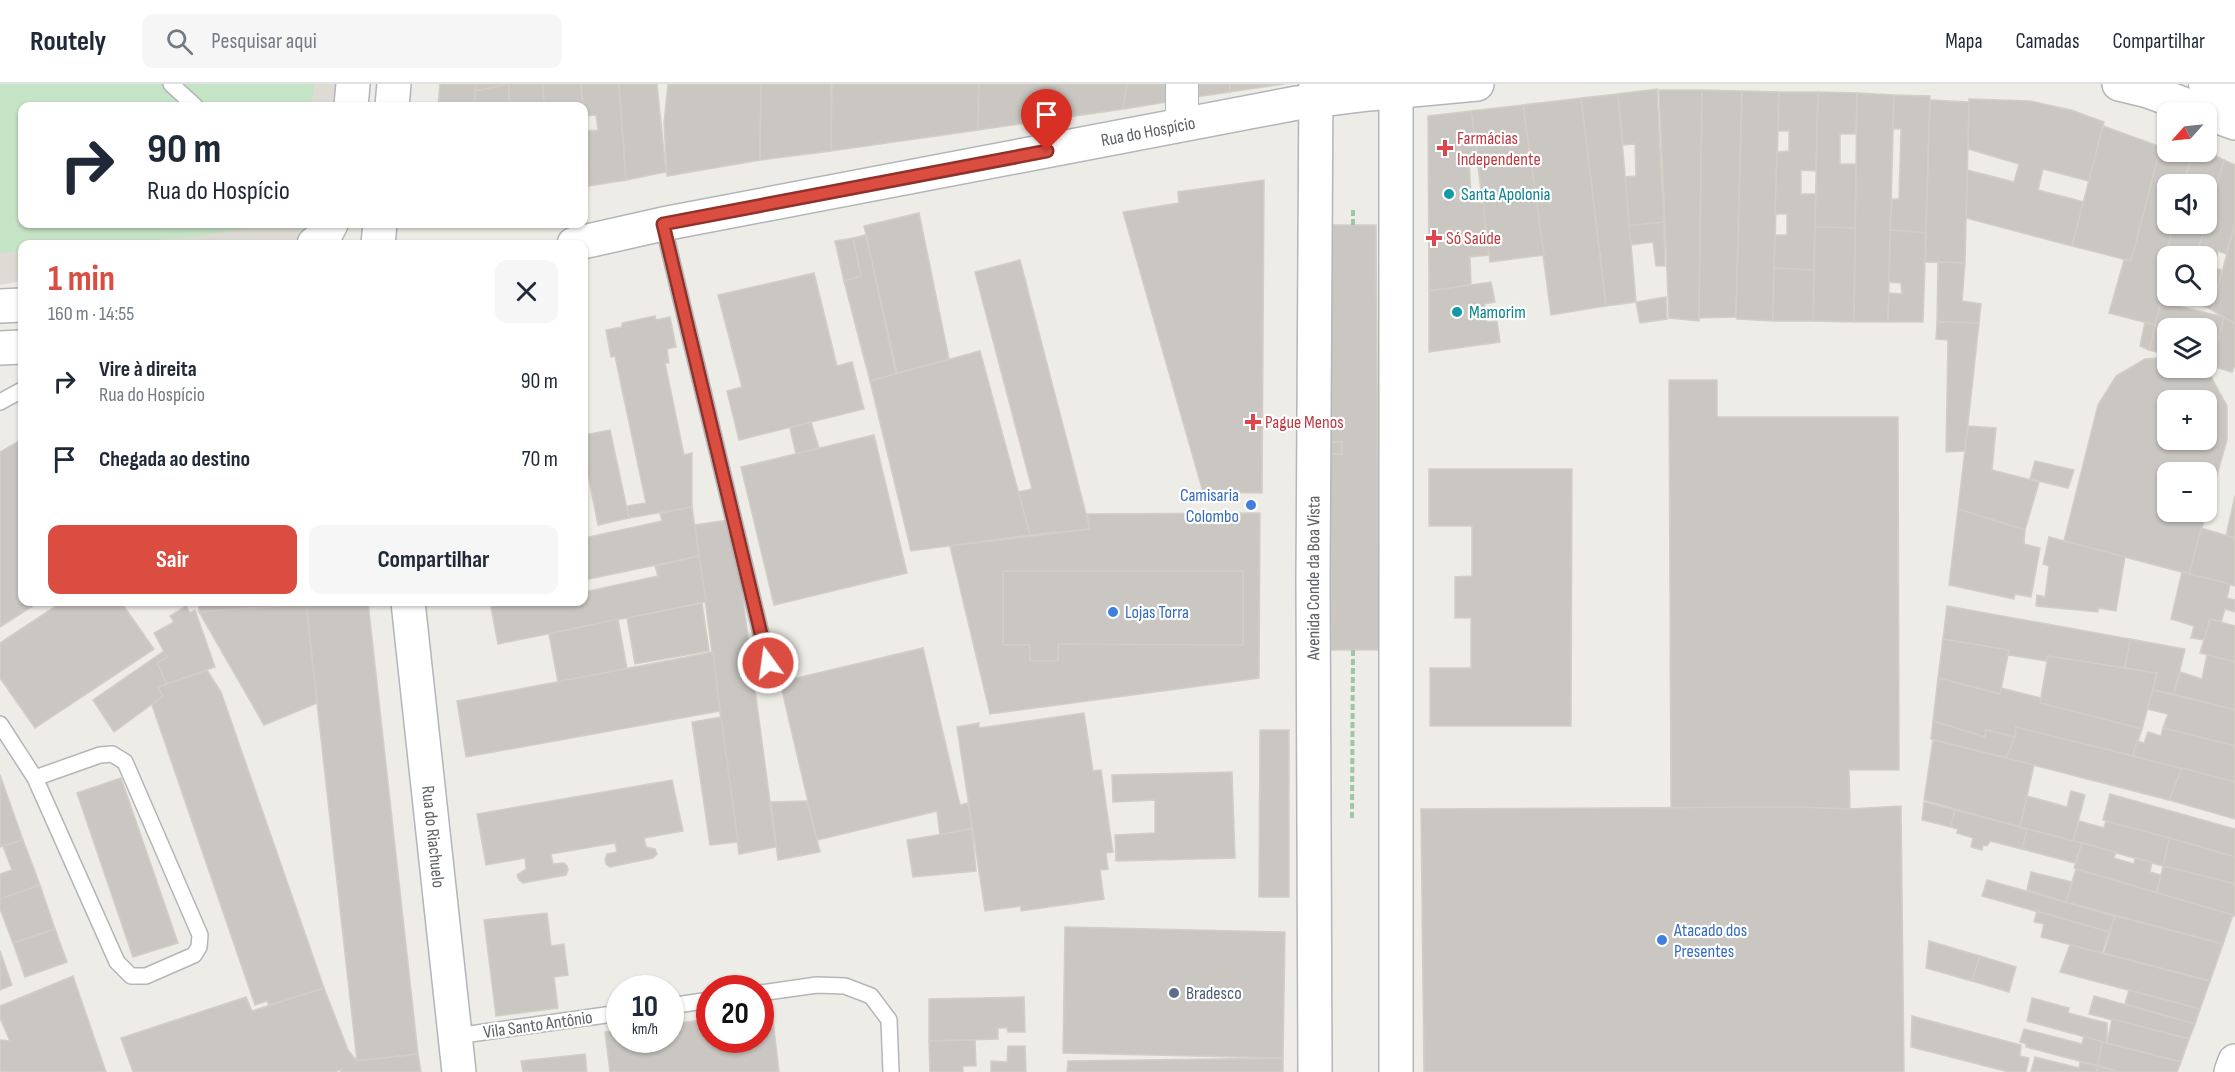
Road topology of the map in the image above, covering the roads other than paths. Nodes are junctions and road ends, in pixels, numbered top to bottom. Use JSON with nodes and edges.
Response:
{"nodes":[{"id":1,"x":171,"y":84,"type":"edge"},
{"id":2,"x":353,"y":84,"type":"edge"},
{"id":3,"x":394,"y":84,"type":"edge"},
{"id":4,"x":1182,"y":84,"type":"edge"},
{"id":5,"x":1477,"y":84,"type":"edge"},
{"id":6,"x":2205,"y":84,"type":"edge"},
{"id":7,"x":2138,"y":86,"type":"edge"},
{"id":8,"x":1396,"y":88,"type":"edge"},
{"id":9,"x":1316,"y":92,"type":"edge"},
{"id":10,"x":2235,"y":92,"type":"edge"},
{"id":11,"x":191,"y":102,"type":"edge"},
{"id":12,"x":351,"y":102,"type":"edge"},
{"id":13,"x":392,"y":102,"type":"edge"},
{"id":14,"x":2235,"y":123,"type":"edge"},
{"id":15,"x":1182,"y":125,"type":"junction"},
{"id":16,"x":663,"y":224,"type":"junction"},
{"id":17,"x":329,"y":228,"type":"edge"},
{"id":18,"x":319,"y":240,"type":"edge"},
{"id":19,"x":588,"y":241,"type":"edge"},
{"id":20,"x":18,"y":305,"type":"edge"},
{"id":21,"x":0,"y":306,"type":"edge"},
{"id":22,"x":18,"y":347,"type":"edge"},
{"id":23,"x":0,"y":348,"type":"edge"},
{"id":24,"x":18,"y":392,"type":"edge"},
{"id":25,"x":0,"y":402,"type":"edge"},
{"id":26,"x":408,"y":606,"type":"edge"},
{"id":27,"x":768,"y":663,"type":"dead end"},
{"id":28,"x":0,"y":724,"type":"edge"},
{"id":29,"x":35,"y":778,"type":"junction"},
{"id":30,"x":774,"y":991,"type":"edge"},
{"id":31,"x":606,"y":1015,"type":"edge"},
{"id":32,"x":456,"y":1036,"type":"junction"},
{"id":33,"x":2235,"y":1061,"type":"edge"},
{"id":34,"x":459,"y":1072,"type":"edge"},
{"id":35,"x":891,"y":1072,"type":"edge"},
{"id":36,"x":1315,"y":1072,"type":"edge"},
{"id":37,"x":1396,"y":1072,"type":"edge"},
{"id":38,"x":2231,"y":1072,"type":"edge"}],
"edges":[{"from":1,"to":11,"type":"lane"},
{"from":2,"to":12,"type":"main road"},
{"from":3,"to":13,"type":"main road"},
{"from":4,"to":15,"type":"street"},
{"from":5,"to":8,"type":"main road","name":"Rua do Hospício"},
{"from":6,"to":10,"type":"street"},
{"from":7,"to":14,"type":"main road"},
{"from":8,"to":9,"type":"main road","name":"Rua do Hospício"},
{"from":8,"to":37,"type":"main road"},
{"from":9,"to":15,"type":"main road","name":"Rua do Hospício"},
{"from":9,"to":36,"type":"main road","name":"Avenida Conde da Boa Vista"},
{"from":15,"to":16,"type":"main road","name":"Rua do Hospício"},
{"from":16,"to":19,"type":"main road","name":"Rua do Hospício"},
{"from":16,"to":27,"type":"lane"},
{"from":17,"to":18,"type":"main road"},
{"from":20,"to":21,"type":"main road"},
{"from":22,"to":23,"type":"main road"},
{"from":24,"to":25,"type":"lane"},
{"from":26,"to":32,"type":"main road","name":"Rua do Riachuelo"},
{"from":28,"to":29,"type":"lane"},
{"from":29,"to":29,"type":"lane"},
{"from":30,"to":35,"type":"lane"},
{"from":31,"to":32,"type":"lane","name":"Vila Santo Antônio"},
{"from":32,"to":34,"type":"main road","name":"Rua do Riachuelo"},
{"from":33,"to":38,"type":"main road"}]}
